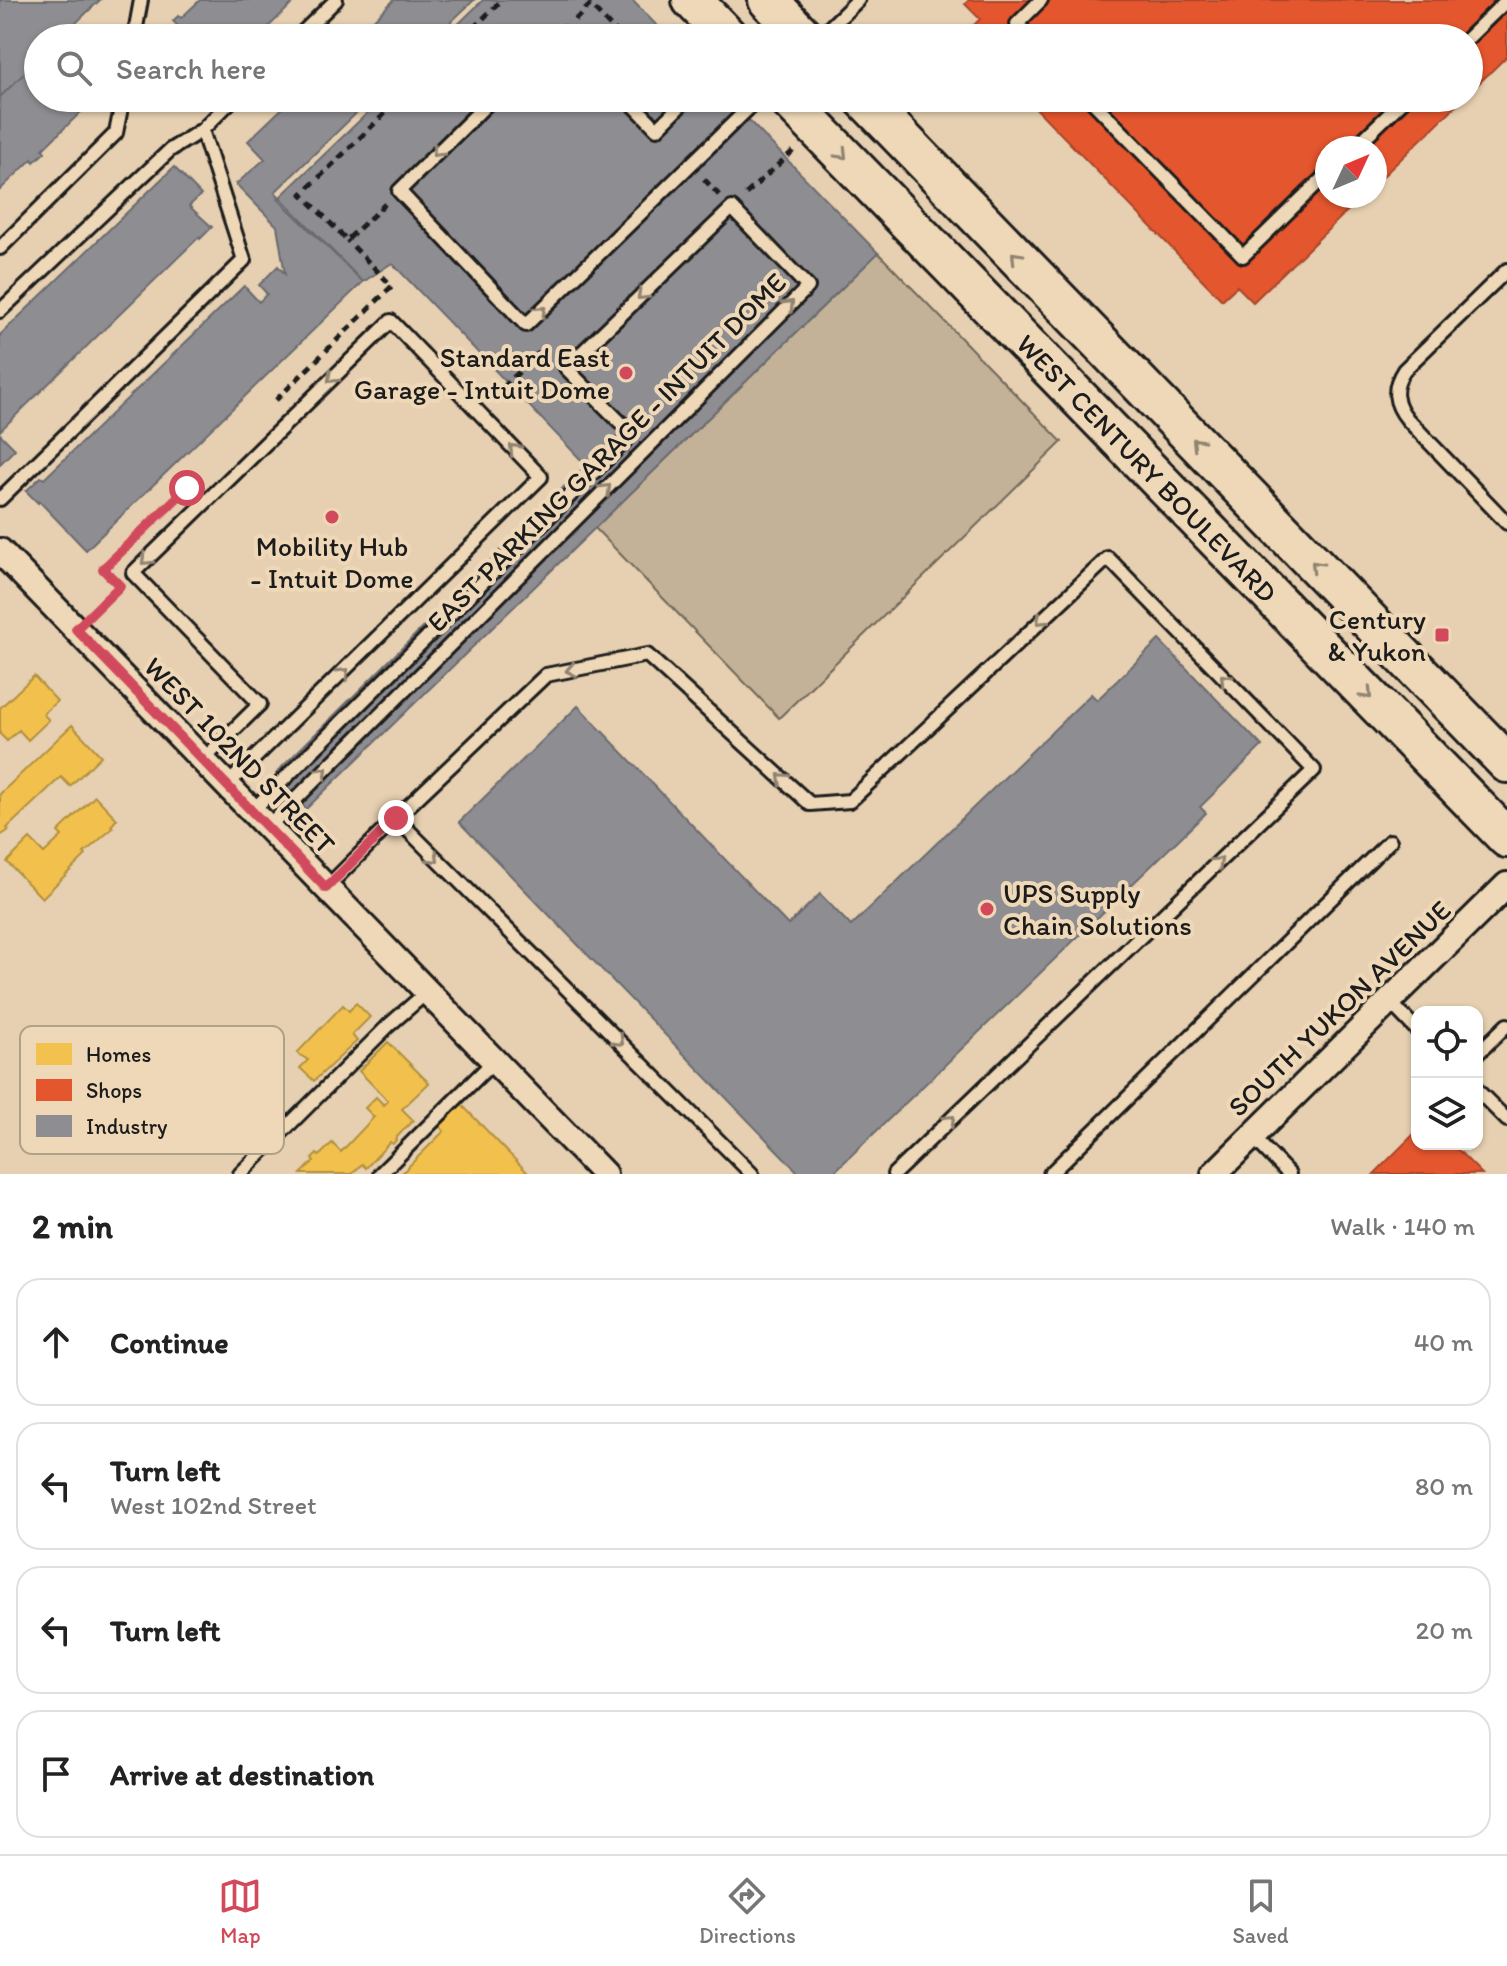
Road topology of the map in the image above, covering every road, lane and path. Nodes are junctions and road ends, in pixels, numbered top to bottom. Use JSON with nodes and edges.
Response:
{"nodes":[{"id":1,"x":141,"y":0,"type":"edge"},
{"id":2,"x":336,"y":0,"type":"edge"},
{"id":3,"x":502,"y":0,"type":"edge"},
{"id":4,"x":692,"y":0,"type":"edge"},
{"id":5,"x":768,"y":0,"type":"edge"},
{"id":6,"x":858,"y":0,"type":"edge"},
{"id":7,"x":1041,"y":0,"type":"edge"},
{"id":8,"x":1507,"y":0,"type":"edge"},
{"id":9,"x":137,"y":24,"type":"edge"},
{"id":10,"x":311,"y":24,"type":"edge"},
{"id":11,"x":477,"y":24,"type":"edge"},
{"id":12,"x":573,"y":24,"type":"edge"},
{"id":13,"x":608,"y":24,"type":"edge"},
{"id":14,"x":715,"y":24,"type":"edge"},
{"id":15,"x":791,"y":24,"type":"edge"},
{"id":16,"x":833,"y":24,"type":"edge"},
{"id":17,"x":1017,"y":24,"type":"edge"},
{"id":18,"x":1482,"y":24,"type":"edge"},
{"id":19,"x":120,"y":112,"type":"edge"},
{"id":20,"x":220,"y":112,"type":"edge"},
{"id":21,"x":387,"y":112,"type":"edge"},
{"id":22,"x":479,"y":112,"type":"edge"},
{"id":23,"x":641,"y":112,"type":"edge"},
{"id":24,"x":674,"y":112,"type":"edge"},
{"id":25,"x":745,"y":112,"type":"edge"},
{"id":26,"x":801,"y":112,"type":"edge"},
{"id":27,"x":877,"y":112,"type":"edge"},
{"id":28,"x":1103,"y":112,"type":"edge"},
{"id":29,"x":1391,"y":112,"type":"edge"},
{"id":30,"x":202,"y":130,"type":"junction"},
{"id":31,"x":1366,"y":136,"type":"edge"},
{"id":32,"x":793,"y":151,"type":"dead end"},
{"id":33,"x":691,"y":166,"type":"junction"},
{"id":34,"x":1315,"y":186,"type":"edge"},
{"id":35,"x":399,"y":191,"type":"junction"},
{"id":36,"x":732,"y":208,"type":"junction"},
{"id":37,"x":347,"y":240,"type":"junction"},
{"id":38,"x":0,"y":248,"type":"edge"},
{"id":39,"x":1507,"y":270,"type":"edge"},
{"id":40,"x":0,"y":311,"type":"edge"},
{"id":41,"x":526,"y":325,"type":"junction"},
{"id":42,"x":545,"y":347,"type":"junction"},
{"id":43,"x":566,"y":368,"type":"junction"},
{"id":44,"x":267,"y":409,"type":"dead end"},
{"id":45,"x":478,"y":411,"type":"junction"},
{"id":46,"x":0,"y":499,"type":"edge"},
{"id":47,"x":1507,"y":523,"type":"edge"},
{"id":48,"x":124,"y":549,"type":"dead end"},
{"id":49,"x":0,"y":551,"type":"edge"},
{"id":50,"x":133,"y":573,"type":"junction"},
{"id":51,"x":120,"y":586,"type":"junction"},
{"id":52,"x":76,"y":629,"type":"junction"},
{"id":53,"x":203,"y":760,"type":"junction"},
{"id":54,"x":1507,"y":763,"type":"edge"},
{"id":55,"x":227,"y":785,"type":"junction"},
{"id":56,"x":396,"y":818,"type":"junction"},
{"id":57,"x":260,"y":819,"type":"junction"},
{"id":58,"x":1507,"y":838,"type":"edge"},
{"id":59,"x":1390,"y":841,"type":"dead end"},
{"id":60,"x":1507,"y":885,"type":"edge"},
{"id":61,"x":326,"y":888,"type":"junction"},
{"id":62,"x":427,"y":992,"type":"junction"},
{"id":63,"x":1389,"y":1001,"type":"junction"},
{"id":64,"x":1411,"y":1024,"type":"edge"},
{"id":65,"x":1507,"y":1025,"type":"edge"},
{"id":66,"x":1483,"y":1048,"type":"edge"},
{"id":67,"x":494,"y":1061,"type":"junction"},
{"id":68,"x":1483,"y":1096,"type":"edge"},
{"id":69,"x":1507,"y":1120,"type":"edge"},
{"id":70,"x":284,"y":1130,"type":"edge"},
{"id":71,"x":1252,"y":1136,"type":"junction"},
{"id":72,"x":260,"y":1154,"type":"edge"},
{"id":73,"x":240,"y":1174,"type":"edge"},
{"id":74,"x":380,"y":1174,"type":"edge"},
{"id":75,"x":604,"y":1174,"type":"edge"},
{"id":76,"x":752,"y":1174,"type":"edge"},
{"id":77,"x":894,"y":1174,"type":"edge"},
{"id":78,"x":1050,"y":1174,"type":"edge"},
{"id":79,"x":1214,"y":1174,"type":"edge"},
{"id":80,"x":1289,"y":1174,"type":"edge"}],
"edges":[{"from":1,"to":9,"type":"lane"},
{"from":2,"to":10,"type":"lane"},
{"from":3,"to":11,"type":"path"},
{"from":4,"to":14,"type":"main road"},
{"from":5,"to":15,"type":"main road"},
{"from":6,"to":16,"type":"lane"},
{"from":7,"to":17,"type":"lane"},
{"from":8,"to":18,"type":"lane"},
{"from":12,"to":13,"type":"path"},
{"from":19,"to":38,"type":"lane"},
{"from":20,"to":30,"type":"lane"},
{"from":21,"to":37,"type":"path"},
{"from":22,"to":35,"type":"lane","one_way":true},
{"from":23,"to":24,"type":"lane"},
{"from":25,"to":33,"type":"lane"},
{"from":26,"to":58,"type":"main road","name":"WEST CENTURY BOULEVARD","one_way":true},
{"from":54,"to":27,"type":"main road","name":"WEST CENTURY BOULEVARD","one_way":true},
{"from":28,"to":34,"type":"lane"},
{"from":29,"to":31,"type":"lane"},
{"from":30,"to":40,"type":"lane"},
{"from":30,"to":46,"type":"lane"},
{"from":32,"to":36,"type":"path"},
{"from":33,"to":36,"type":"path"},
{"from":41,"to":33,"type":"lane","one_way":true},
{"from":35,"to":37,"type":"path"},
{"from":35,"to":41,"type":"lane"},
{"from":36,"to":43,"type":"lane","one_way":true},
{"from":57,"to":36,"type":"lane","name":"EAST PARKING GARAGE - INTUIT DOME","one_way":true},
{"from":37,"to":44,"type":"path"},
{"from":39,"to":47,"type":"lane"},
{"from":41,"to":42,"type":"path"},
{"from":42,"to":43,"type":"path"},
{"from":42,"to":45,"type":"path"},
{"from":43,"to":57,"type":"lane","name":"EAST PARKING GARAGE - INTUIT DOME"},
{"from":45,"to":50,"type":"lane","one_way":true},
{"from":55,"to":45,"type":"lane","one_way":true},
{"from":48,"to":51,"type":"path"},
{"from":49,"to":52,"type":"street","name":"WEST 102ND STREET"},
{"from":50,"to":51,"type":"path"},
{"from":50,"to":53,"type":"lane"},
{"from":51,"to":52,"type":"path"},
{"from":52,"to":53,"type":"street","name":"WEST 102ND STREET"},
{"from":53,"to":55,"type":"street","name":"WEST 102ND STREET"},
{"from":55,"to":57,"type":"street","name":"WEST 102ND STREET"},
{"from":56,"to":61,"type":"lane"},
{"from":56,"to":76,"type":"lane","one_way":true},
{"from":77,"to":56,"type":"lane","one_way":true},
{"from":57,"to":61,"type":"street","name":"WEST 102ND STREET"},
{"from":59,"to":78,"type":"lane"},
{"from":60,"to":63,"type":"street","name":"SOUTH YUKON AVENUE"},
{"from":61,"to":62,"type":"street","name":"WEST 102ND STREET"},
{"from":62,"to":67,"type":"street","name":"WEST 102ND STREET"},
{"from":62,"to":70,"type":"lane"},
{"from":63,"to":64,"type":"lane"},
{"from":63,"to":71,"type":"street","name":"SOUTH YUKON AVENUE"},
{"from":65,"to":66,"type":"lane"},
{"from":67,"to":74,"type":"lane"},
{"from":67,"to":75,"type":"street","name":"WEST 102ND STREET"},
{"from":68,"to":69,"type":"lane"},
{"from":71,"to":79,"type":"street","name":"SOUTH YUKON AVENUE"},
{"from":71,"to":80,"type":"lane"},
{"from":72,"to":73,"type":"lane"}]}
